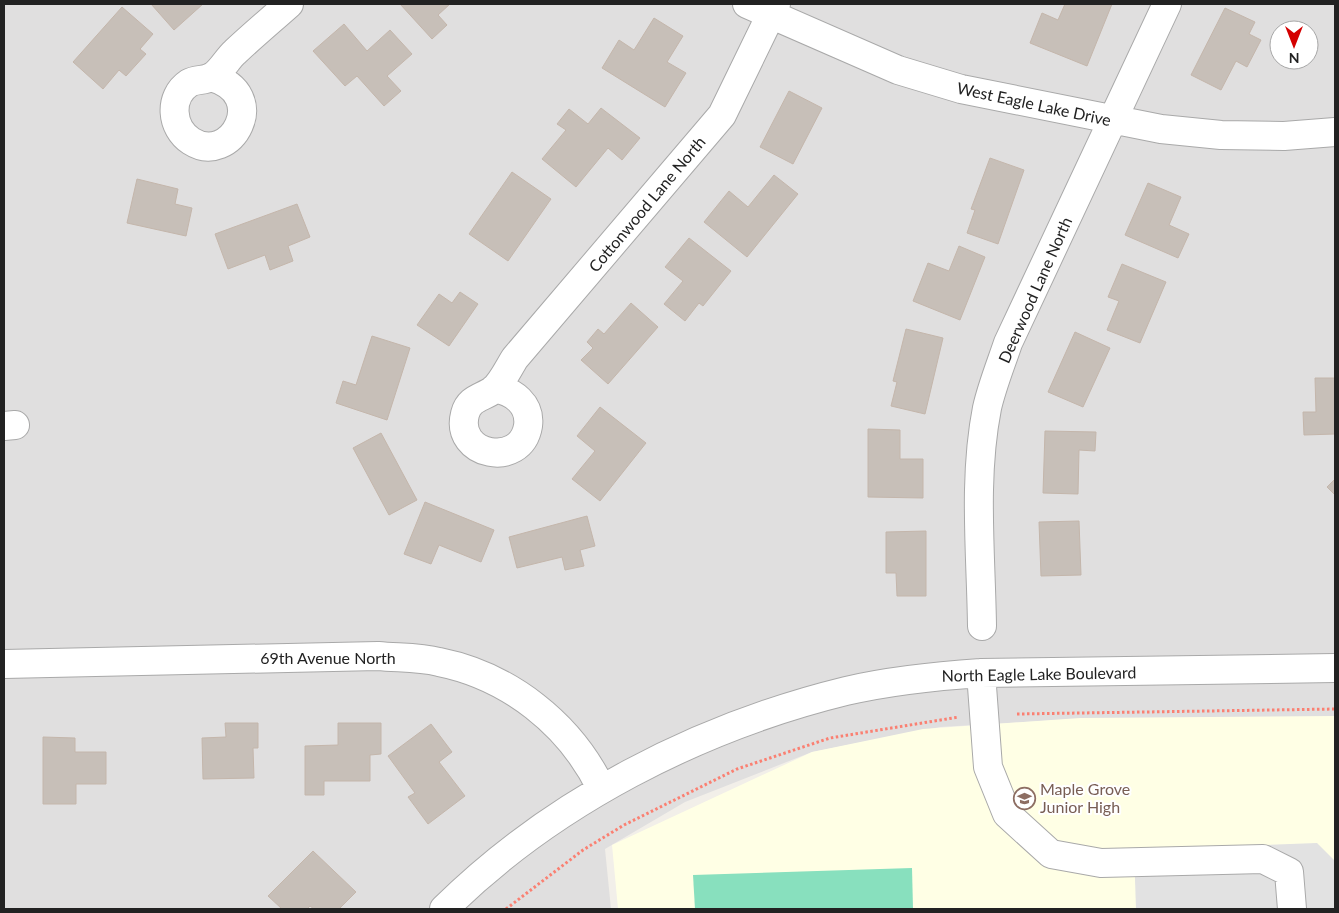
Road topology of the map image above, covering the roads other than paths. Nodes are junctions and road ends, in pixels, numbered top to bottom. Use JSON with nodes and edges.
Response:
{"nodes":[{"id":1,"x":289,"y":4,"type":"edge"},
{"id":2,"x":747,"y":4,"type":"edge"},
{"id":3,"x":1167,"y":4,"type":"edge"},
{"id":4,"x":774,"y":9,"type":"edge"},
{"id":5,"x":211,"y":78,"type":"dead end"},
{"id":6,"x":1113,"y":120,"type":"junction"},
{"id":7,"x":1335,"y":132,"type":"edge"},
{"id":8,"x":494,"y":389,"type":"dead end"},
{"id":9,"x":982,"y":626,"type":"dead end"},
{"id":10,"x":4,"y":664,"type":"edge"},
{"id":11,"x":1335,"y":668,"type":"edge"},
{"id":12,"x":980,"y":673,"type":"junction"},
{"id":13,"x":602,"y":788,"type":"junction"},
{"id":14,"x":444,"y":909,"type":"edge"},
{"id":15,"x":1292,"y":909,"type":"edge"}],
"edges":[{"from":1,"to":5,"type":"street"},
{"from":2,"to":4,"type":"street","name":"West Eagle Lake Drive"},
{"from":3,"to":6,"type":"street","name":"Deerwood Lane North"},
{"from":4,"to":6,"type":"street","name":"West Eagle Lake Drive"},
{"from":4,"to":8,"type":"street","name":"Cottonwood Lane North"},
{"from":6,"to":7,"type":"street","name":"West Eagle Lake Drive"},
{"from":6,"to":9,"type":"street","name":"Deerwood Lane North"},
{"from":10,"to":13,"type":"street","name":"69th Avenue North"},
{"from":11,"to":12,"type":"street","name":"North Eagle Lake Boulevard"},
{"from":12,"to":13,"type":"street","name":"North Eagle Lake Boulevard"},
{"from":12,"to":15,"type":"street"},
{"from":13,"to":14,"type":"street","name":"North Eagle Lake Boulevard"}]}
